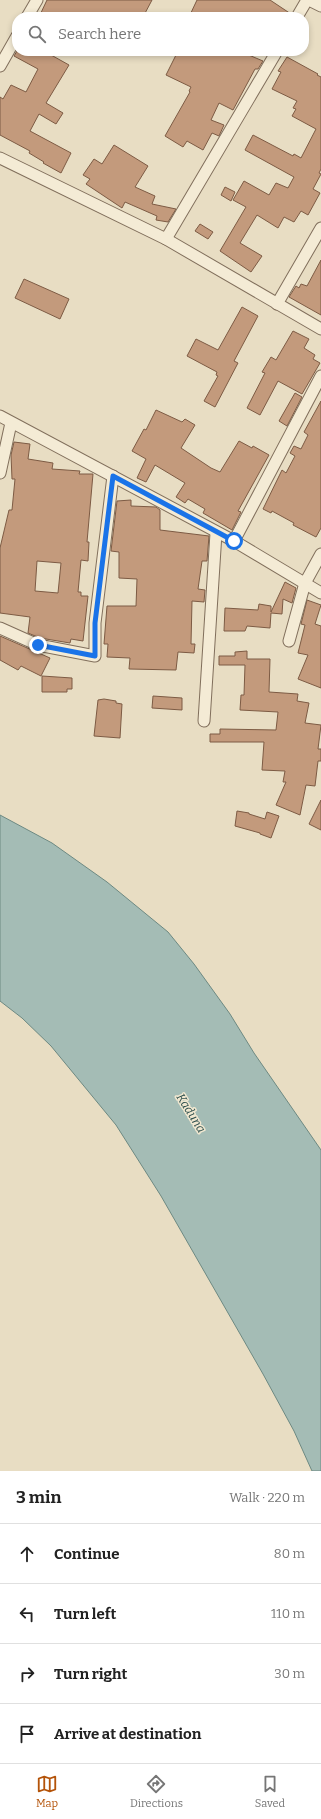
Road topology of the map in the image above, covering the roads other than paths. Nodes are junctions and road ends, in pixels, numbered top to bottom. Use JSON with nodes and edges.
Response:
{"nodes":[{"id":1,"x":37,"y":0,"type":"edge"},
{"id":2,"x":308,"y":0,"type":"edge"},
{"id":3,"x":321,"y":6,"type":"edge"},
{"id":4,"x":30,"y":12,"type":"edge"},
{"id":5,"x":300,"y":12,"type":"edge"},
{"id":6,"x":12,"y":45,"type":"edge"},
{"id":7,"x":274,"y":56,"type":"edge"},
{"id":8,"x":0,"y":66,"type":"edge"},
{"id":9,"x":0,"y":158,"type":"edge"},
{"id":10,"x":321,"y":228,"type":"edge"},
{"id":11,"x":166,"y":239,"type":"junction"},
{"id":12,"x":277,"y":304,"type":"junction"},
{"id":13,"x":321,"y":329,"type":"edge"},
{"id":14,"x":321,"y":376,"type":"edge"},
{"id":15,"x":0,"y":416,"type":"edge"},
{"id":16,"x":11,"y":423,"type":"junction"},
{"id":17,"x":0,"y":473,"type":"edge"},
{"id":18,"x":113,"y":476,"type":"junction"},
{"id":19,"x":216,"y":533,"type":"junction"},
{"id":20,"x":234,"y":541,"type":"junction"},
{"id":21,"x":321,"y":554,"type":"edge"},
{"id":22,"x":305,"y":582,"type":"junction"},
{"id":23,"x":321,"y":593,"type":"edge"},
{"id":24,"x":0,"y":628,"type":"edge"},
{"id":25,"x":289,"y":640,"type":"dead end"},
{"id":26,"x":204,"y":721,"type":"dead end"}],
"edges":[{"from":1,"to":4,"type":"street"},
{"from":2,"to":3,"type":"street"},
{"from":2,"to":5,"type":"street"},
{"from":6,"to":8,"type":"street"},
{"from":7,"to":11,"type":"street"},
{"from":9,"to":11,"type":"street"},
{"from":10,"to":12,"type":"street"},
{"from":11,"to":12,"type":"street"},
{"from":12,"to":13,"type":"street"},
{"from":14,"to":20,"type":"street"},
{"from":15,"to":16,"type":"street"},
{"from":16,"to":17,"type":"street"},
{"from":16,"to":18,"type":"street"},
{"from":18,"to":19,"type":"street"},
{"from":18,"to":24,"type":"street"},
{"from":19,"to":20,"type":"street"},
{"from":19,"to":26,"type":"street"},
{"from":20,"to":22,"type":"street"},
{"from":21,"to":22,"type":"street"},
{"from":22,"to":23,"type":"street"},
{"from":22,"to":25,"type":"street"}]}
